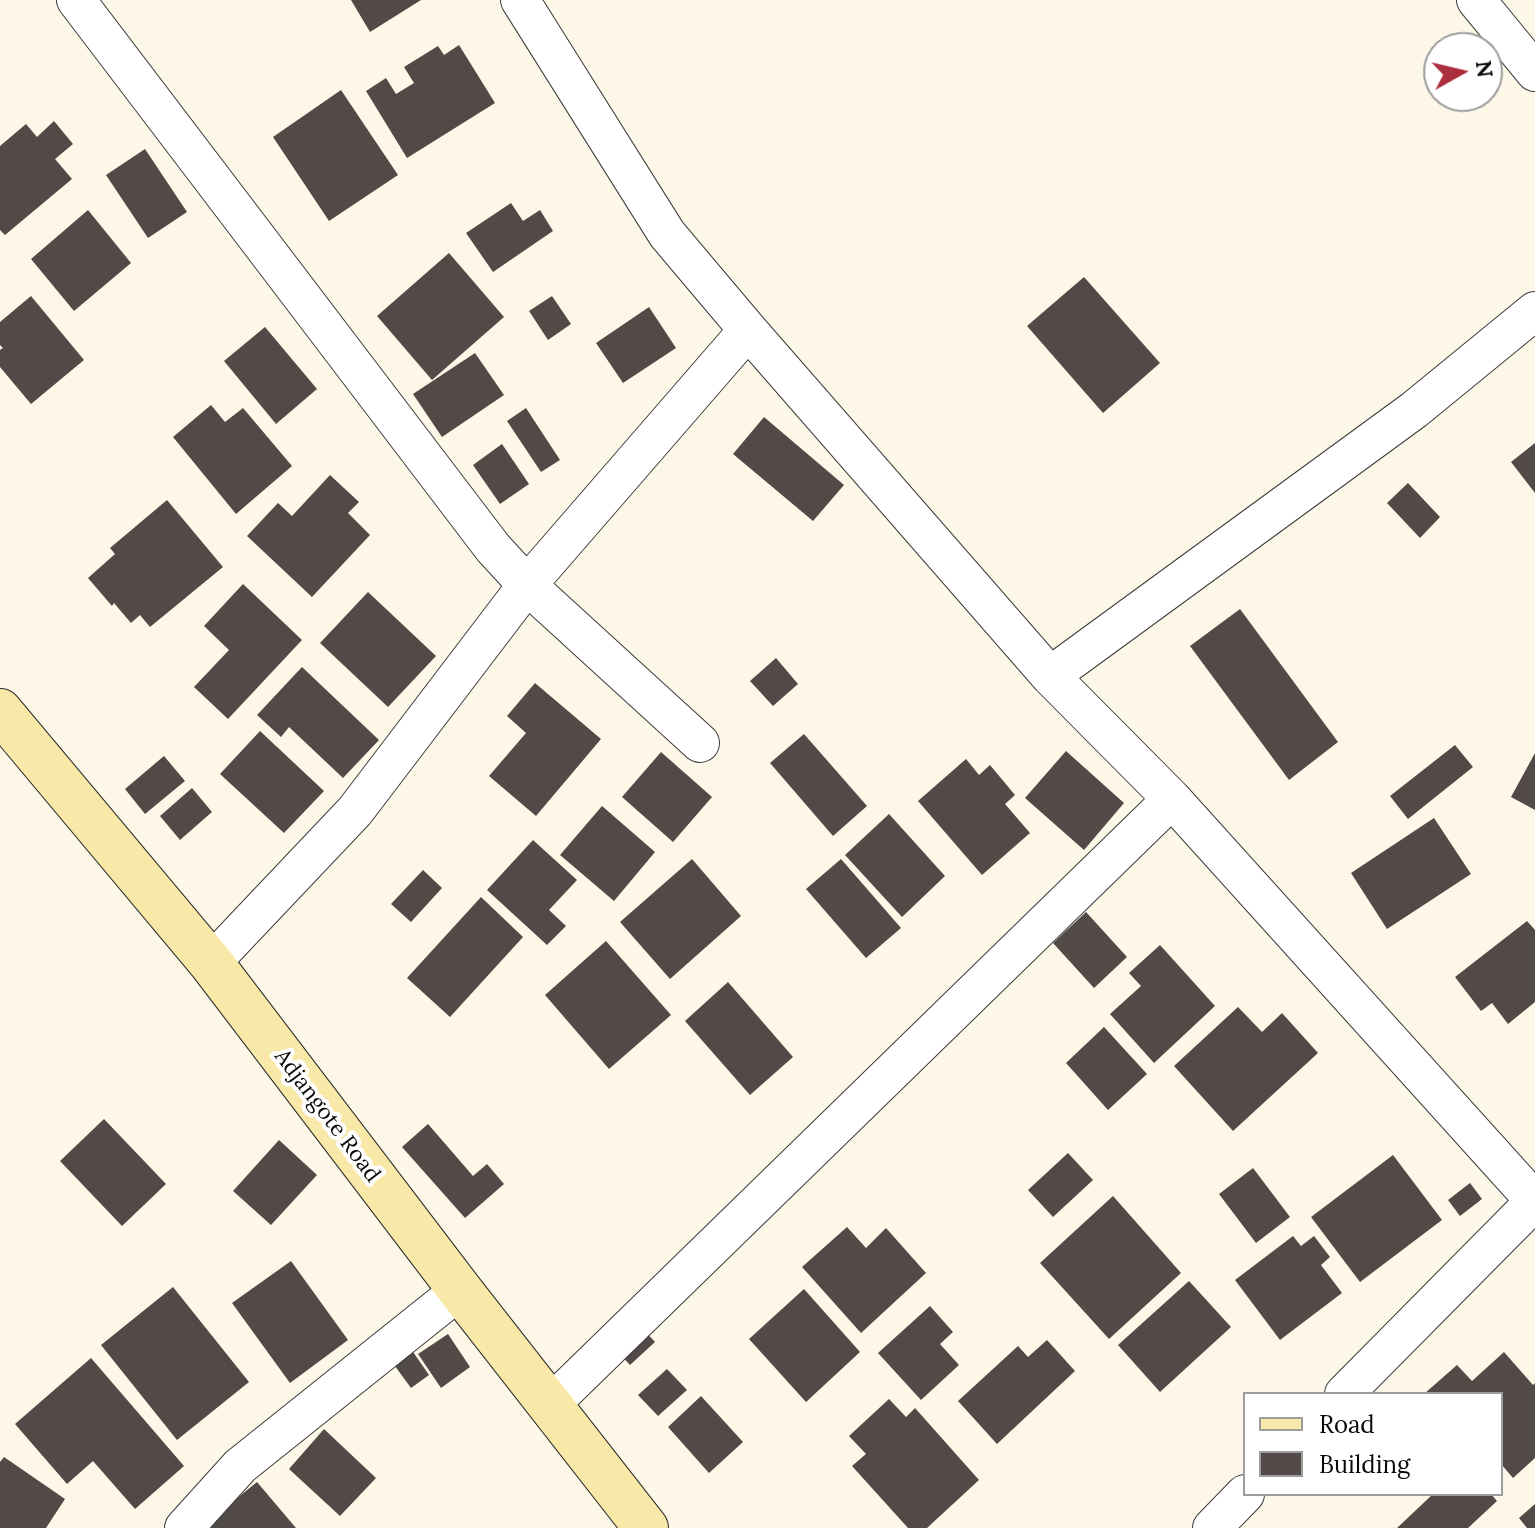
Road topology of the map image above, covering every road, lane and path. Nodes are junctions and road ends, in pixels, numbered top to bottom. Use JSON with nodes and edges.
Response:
{"nodes":[{"id":1,"x":76,"y":0,"type":"edge"},
{"id":2,"x":520,"y":0,"type":"edge"},
{"id":3,"x":1476,"y":0,"type":"edge"},
{"id":4,"x":1535,"y":72,"type":"edge"},
{"id":5,"x":1535,"y":311,"type":"edge"},
{"id":6,"x":748,"y":330,"type":"junction"},
{"id":7,"x":527,"y":585,"type":"junction"},
{"id":8,"x":1050,"y":676,"type":"junction"},
{"id":9,"x":1,"y":712,"type":"edge"},
{"id":10,"x":700,"y":743,"type":"dead end"},
{"id":11,"x":1172,"y":799,"type":"junction"},
{"id":12,"x":211,"y":963,"type":"junction"},
{"id":13,"x":1535,"y":1201,"type":"edge"},
{"id":14,"x":460,"y":1290,"type":"junction"},
{"id":15,"x":1346,"y":1392,"type":"edge"},
{"id":16,"x":550,"y":1405,"type":"junction"},
{"id":17,"x":1243,"y":1496,"type":"edge"},
{"id":18,"x":184,"y":1528,"type":"edge"},
{"id":19,"x":646,"y":1528,"type":"edge"},
{"id":20,"x":1212,"y":1528,"type":"edge"}],
"edges":[{"from":1,"to":7,"type":"street"},
{"from":2,"to":6,"type":"street"},
{"from":3,"to":4,"type":"street"},
{"from":5,"to":8,"type":"street"},
{"from":6,"to":7,"type":"street"},
{"from":6,"to":8,"type":"street"},
{"from":7,"to":10,"type":"street"},
{"from":7,"to":12,"type":"street"},
{"from":8,"to":11,"type":"street"},
{"from":9,"to":12,"type":"street","name":"Adjangote Road"},
{"from":11,"to":13,"type":"street"},
{"from":11,"to":16,"type":"street"},
{"from":12,"to":14,"type":"street","name":"Adjangote Road"},
{"from":13,"to":15,"type":"street"},
{"from":14,"to":16,"type":"street","name":"Adjangote Road"},
{"from":14,"to":18,"type":"street"},
{"from":16,"to":19,"type":"street","name":"Adjangote Road"},
{"from":17,"to":20,"type":"street"}]}
